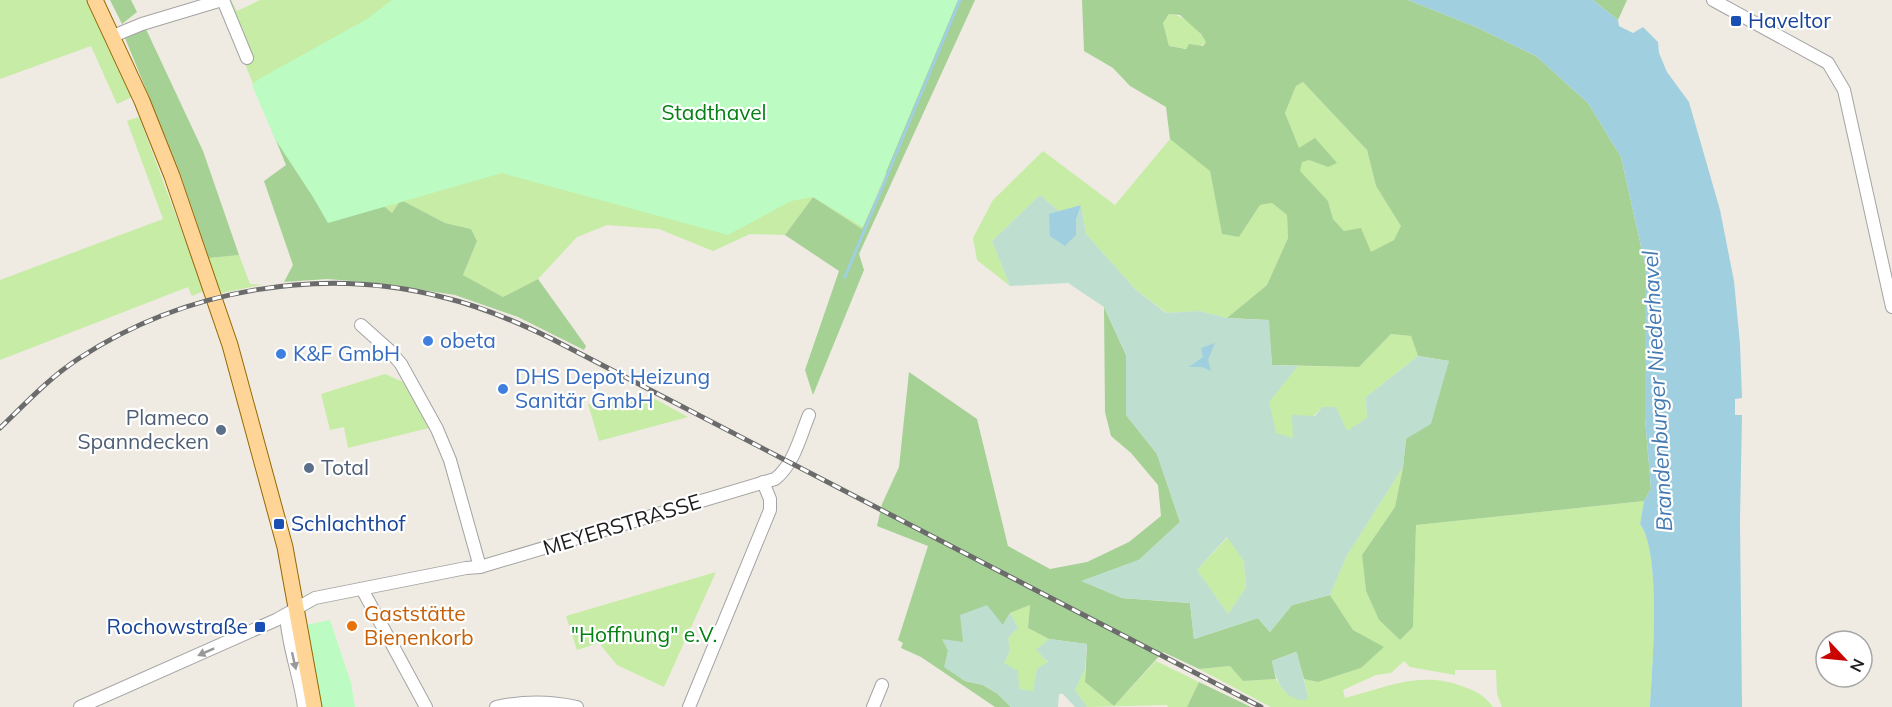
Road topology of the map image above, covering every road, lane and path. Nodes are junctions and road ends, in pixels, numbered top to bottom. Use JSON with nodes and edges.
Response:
{"nodes":[{"id":1,"x":95,"y":0,"type":"edge"},
{"id":2,"x":222,"y":0,"type":"edge"},
{"id":3,"x":1713,"y":0,"type":"edge"},
{"id":4,"x":113,"y":36,"type":"junction"},
{"id":5,"x":247,"y":58,"type":"dead end"},
{"id":6,"x":1892,"y":307,"type":"edge"},
{"id":7,"x":361,"y":325,"type":"dead end"},
{"id":8,"x":809,"y":415,"type":"dead end"},
{"id":9,"x":764,"y":482,"type":"junction"},
{"id":10,"x":480,"y":567,"type":"junction"},
{"id":11,"x":362,"y":589,"type":"junction"},
{"id":12,"x":291,"y":611,"type":"junction"},
{"id":13,"x":882,"y":685,"type":"dead end"},
{"id":14,"x":80,"y":707,"type":"edge"},
{"id":15,"x":304,"y":707,"type":"edge"},
{"id":16,"x":314,"y":707,"type":"edge"},
{"id":17,"x":426,"y":707,"type":"edge"},
{"id":18,"x":496,"y":707,"type":"edge"},
{"id":19,"x":577,"y":707,"type":"edge"},
{"id":20,"x":689,"y":707,"type":"edge"},
{"id":21,"x":873,"y":707,"type":"edge"}],
"edges":[{"from":1,"to":4,"type":"main road"},
{"from":2,"to":4,"type":"street"},
{"from":2,"to":5,"type":"street"},
{"from":3,"to":6,"type":"street"},
{"from":4,"to":12,"type":"main road"},
{"from":7,"to":10,"type":"street"},
{"from":8,"to":9,"type":"street","name":"MEYERSTRASSE"},
{"from":9,"to":10,"type":"street","name":"MEYERSTRASSE"},
{"from":9,"to":20,"type":"street"},
{"from":10,"to":11,"type":"street","name":"MEYERSTRASSE"},
{"from":11,"to":12,"type":"street","name":"MEYERSTRASSE"},
{"from":11,"to":17,"type":"street"},
{"from":12,"to":14,"type":"street","one_way":true},
{"from":12,"to":15,"type":"street","one_way":true},
{"from":12,"to":16,"type":"main road"},
{"from":13,"to":21,"type":"street"},
{"from":18,"to":19,"type":"street"}]}
